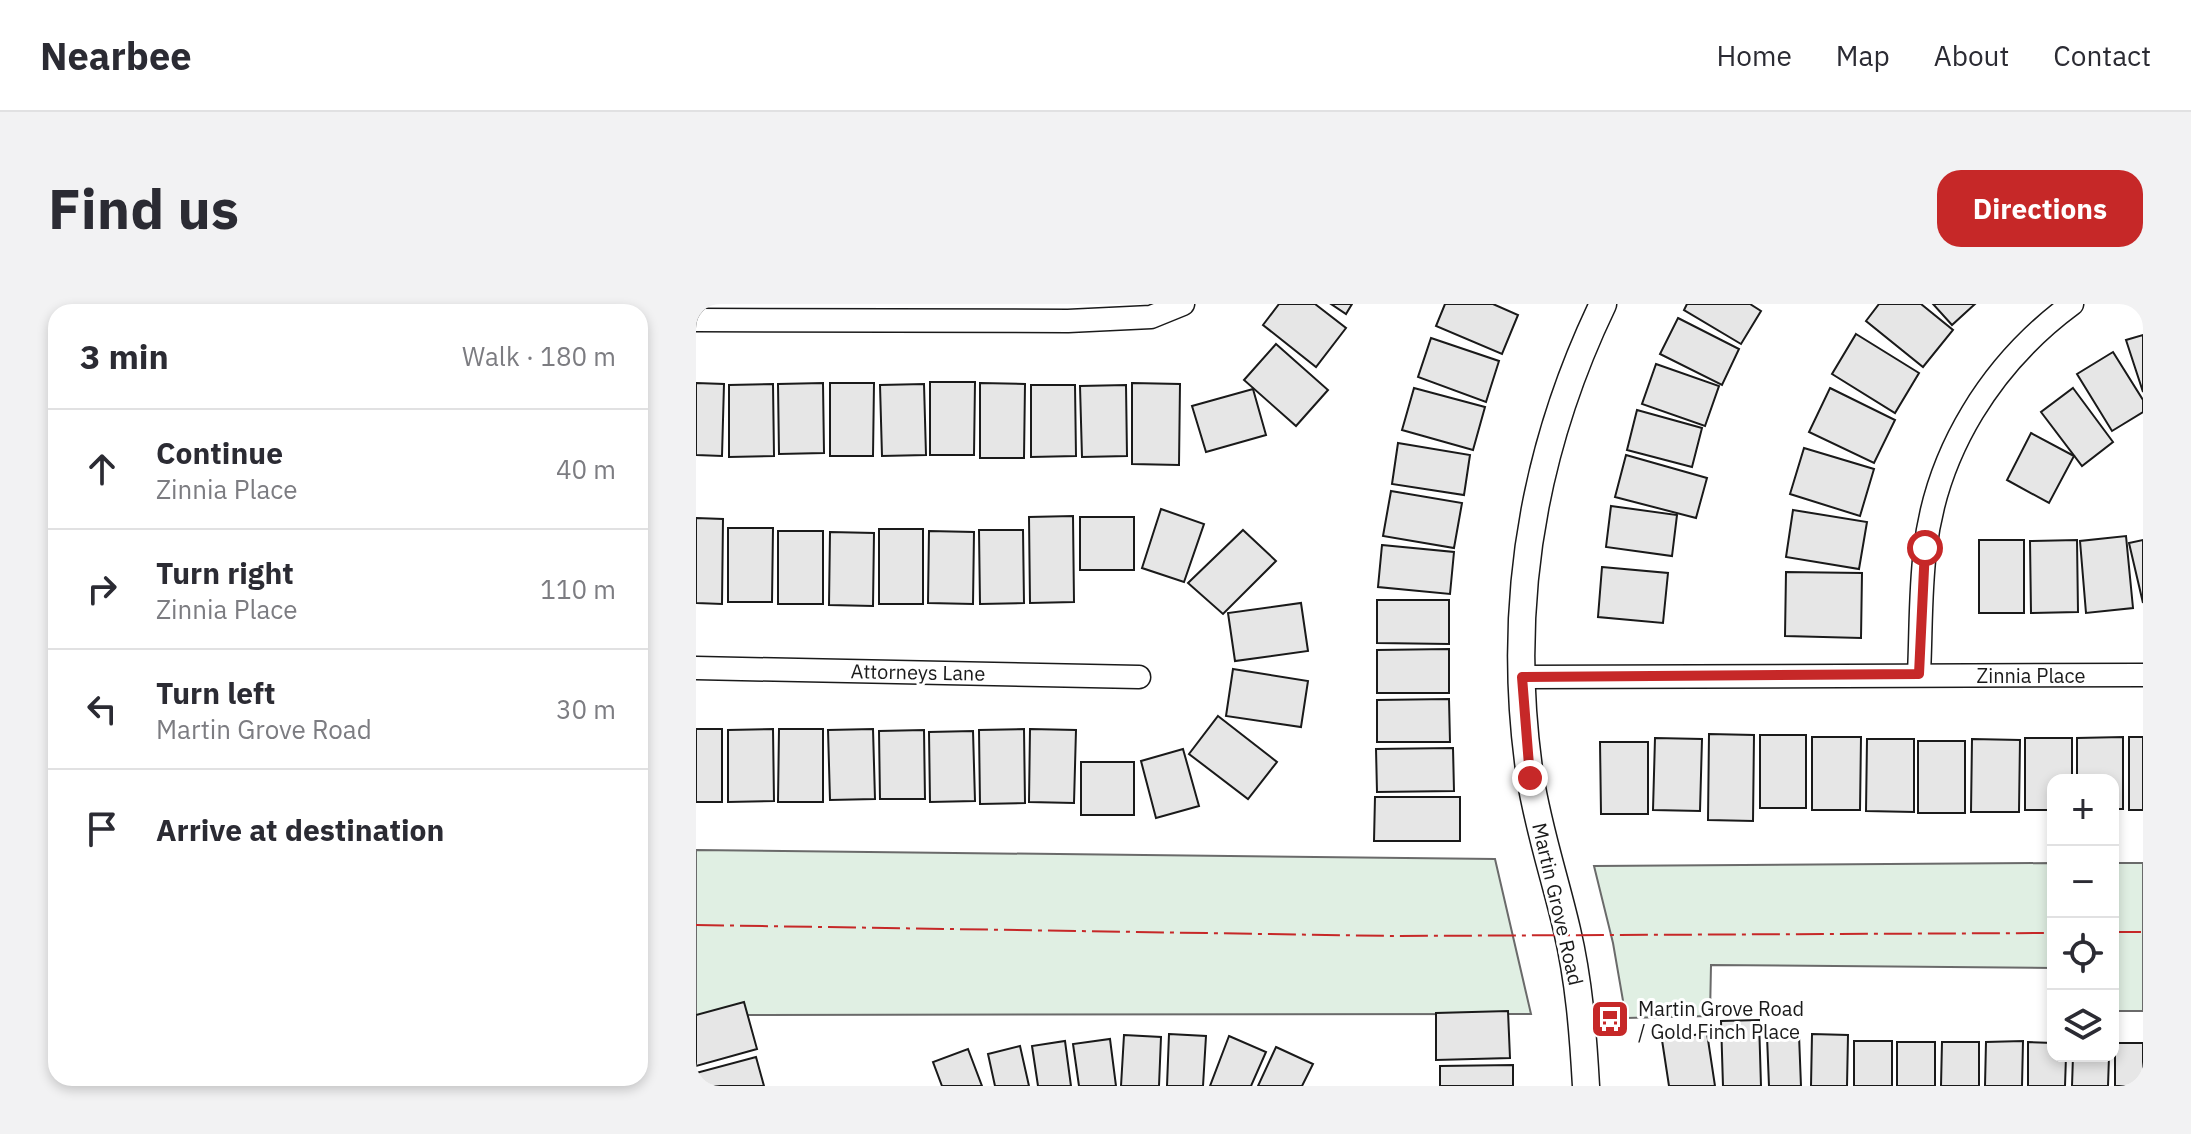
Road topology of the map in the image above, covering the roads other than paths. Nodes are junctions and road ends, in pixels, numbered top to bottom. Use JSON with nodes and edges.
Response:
{"nodes":[{"id":1,"x":1183,"y":304,"type":"edge"},
{"id":2,"x":1603,"y":304,"type":"edge"},
{"id":3,"x":2072,"y":304,"type":"edge"},
{"id":4,"x":907,"y":312,"type":"edge"},
{"id":5,"x":696,"y":320,"type":"edge"},
{"id":6,"x":696,"y":668,"type":"edge"},
{"id":7,"x":1919,"y":674,"type":"junction"},
{"id":8,"x":2143,"y":675,"type":"edge"},
{"id":9,"x":1139,"y":677,"type":"dead end"},
{"id":10,"x":1522,"y":677,"type":"junction"},
{"id":11,"x":1586,"y":1086,"type":"edge"}],
"edges":[{"from":1,"to":4,"type":"street"},
{"from":2,"to":10,"type":"street","name":"Martin Grove Road"},
{"from":3,"to":7,"type":"street"},
{"from":4,"to":5,"type":"street"},
{"from":6,"to":9,"type":"street","name":"Attorneys Lane"},
{"from":7,"to":8,"type":"street","name":"Zinnia Place"},
{"from":7,"to":10,"type":"street","name":"Zinnia Place"},
{"from":10,"to":11,"type":"street","name":"Martin Grove Road"}]}
